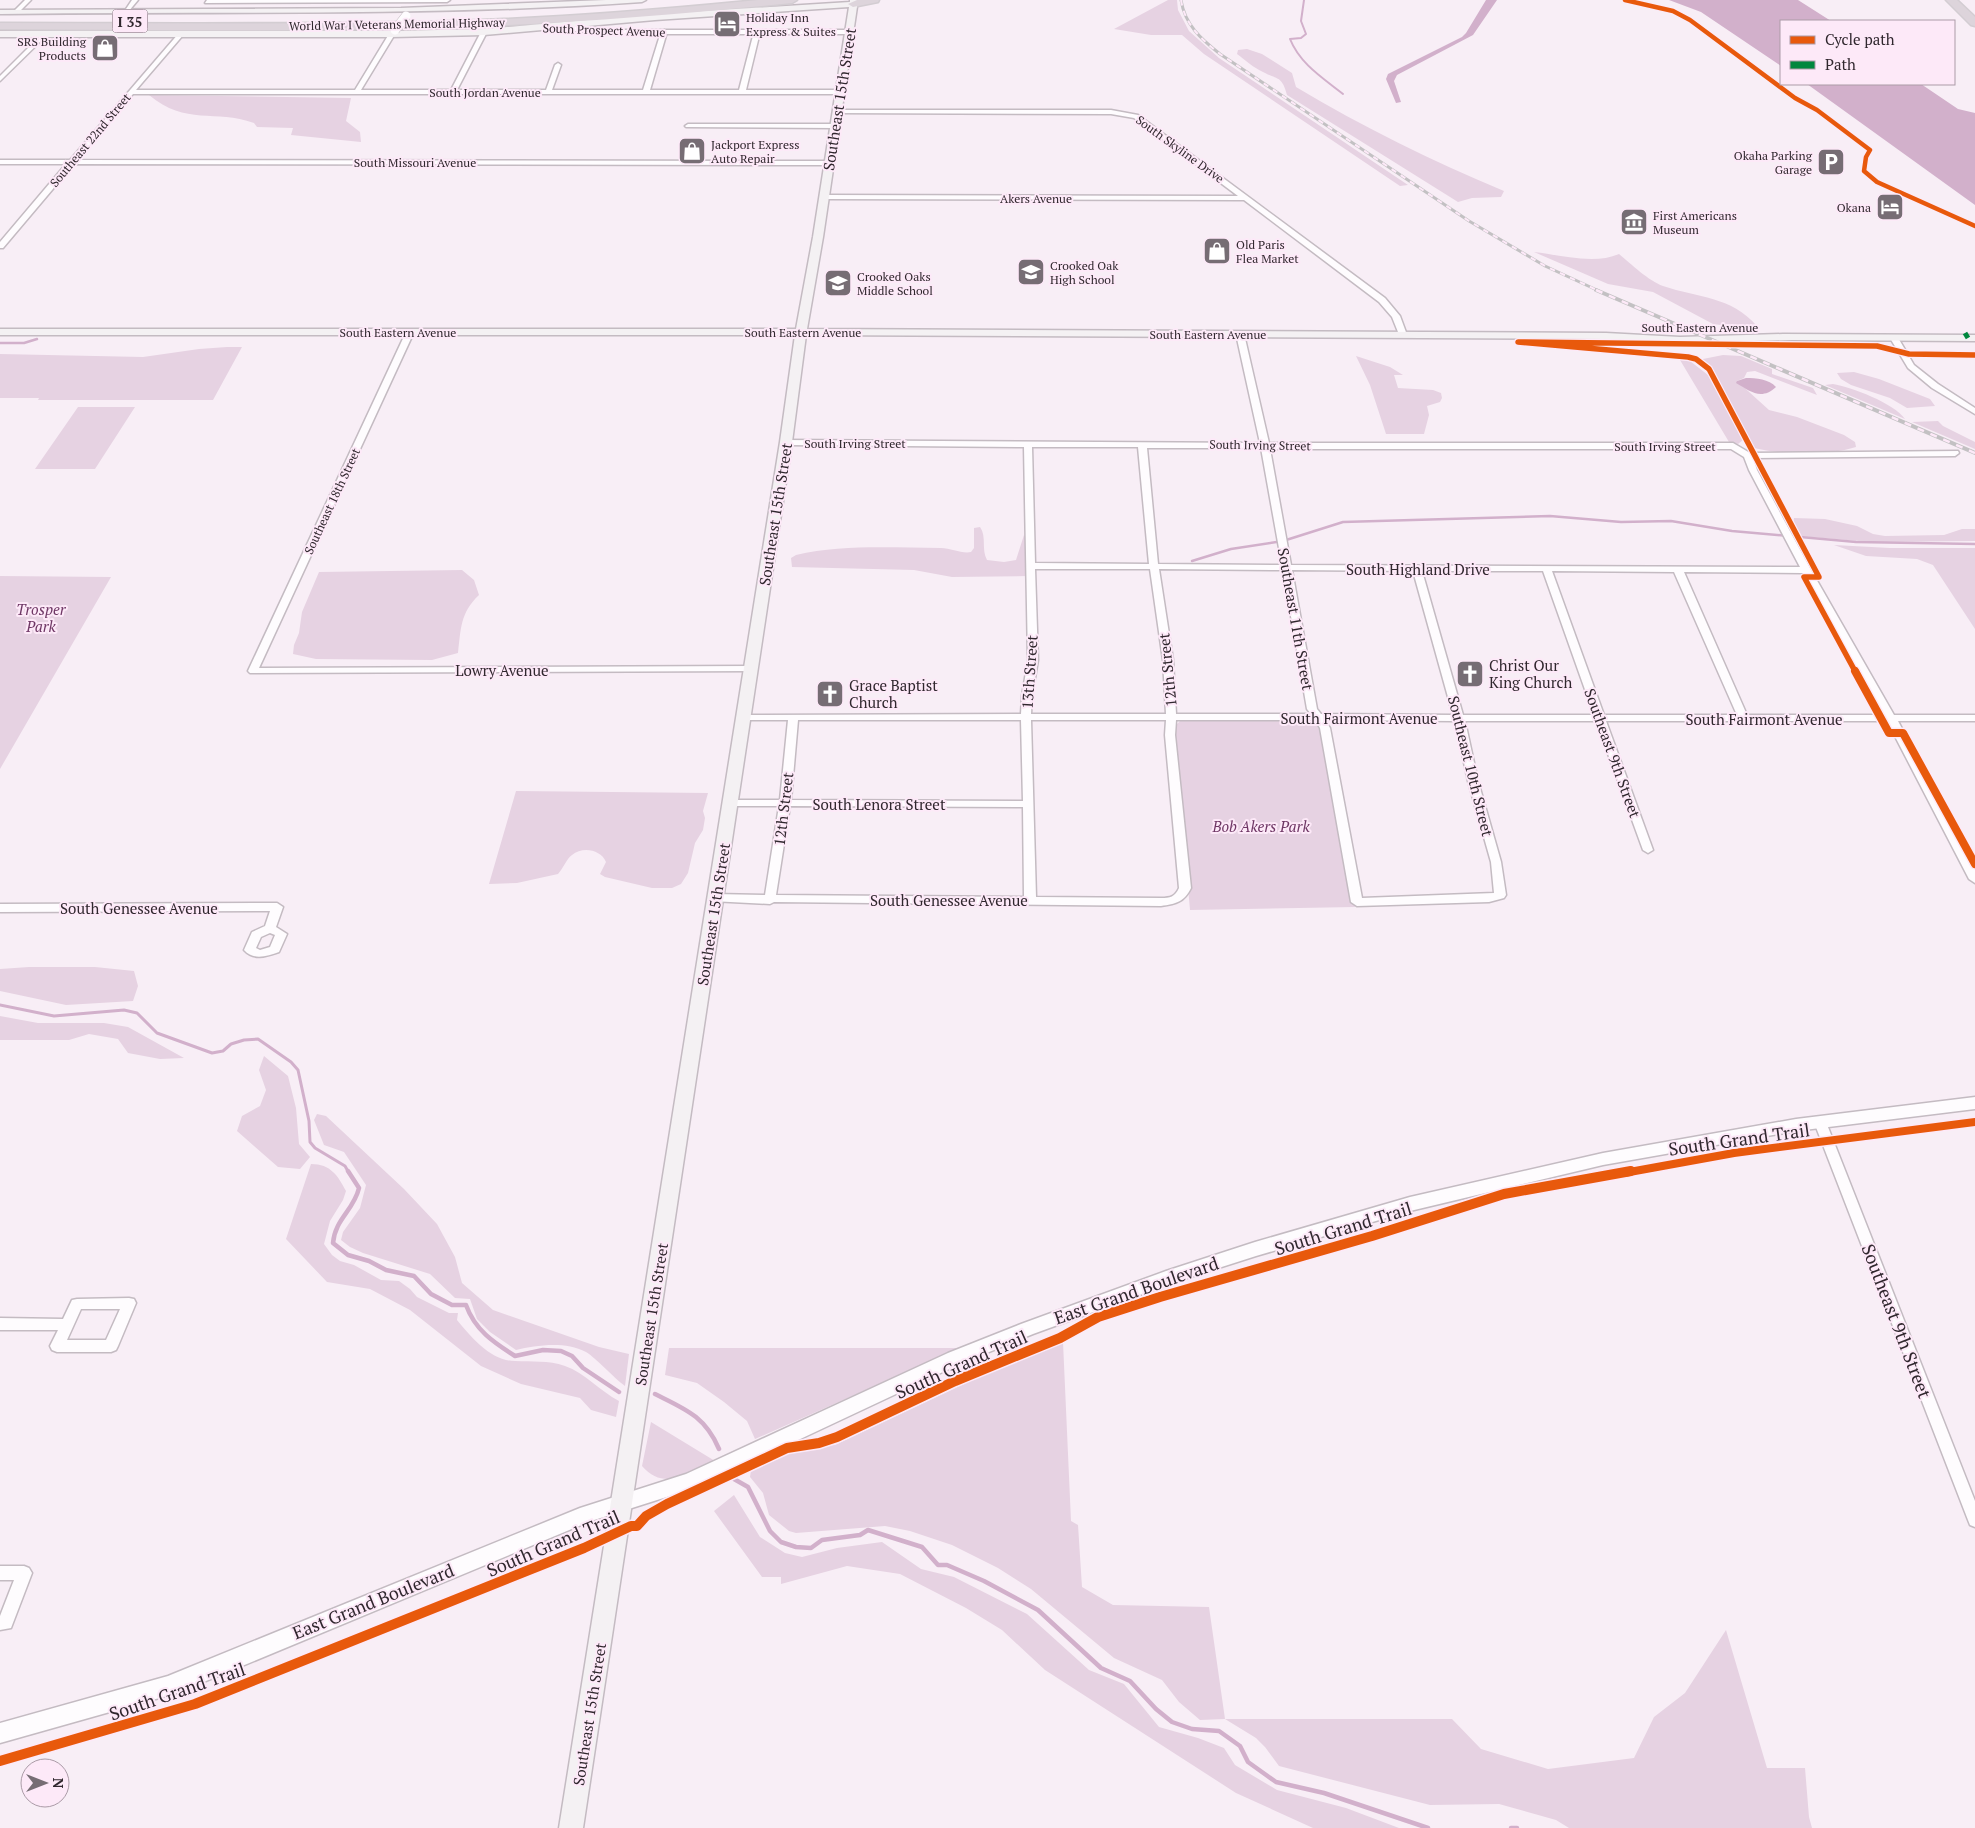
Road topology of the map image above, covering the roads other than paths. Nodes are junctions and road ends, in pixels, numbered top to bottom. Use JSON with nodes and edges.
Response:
{"nodes":[{"id":1,"x":28,"y":0,"type":"edge"},
{"id":2,"x":135,"y":0,"type":"edge"},
{"id":3,"x":419,"y":0,"type":"edge"},
{"id":4,"x":447,"y":0,"type":"edge"},
{"id":5,"x":642,"y":0,"type":"edge"},
{"id":6,"x":666,"y":0,"type":"edge"},
{"id":7,"x":745,"y":0,"type":"edge"},
{"id":8,"x":792,"y":0,"type":"edge"},
{"id":9,"x":874,"y":0,"type":"edge"},
{"id":10,"x":1950,"y":0,"type":"edge"},
{"id":11,"x":208,"y":1,"type":"edge"},
{"id":12,"x":275,"y":1,"type":"edge"},
{"id":13,"x":346,"y":1,"type":"edge"},
{"id":14,"x":854,"y":2,"type":"edge"},
{"id":15,"x":126,"y":11,"type":"junction"},
{"id":16,"x":200,"y":11,"type":"junction"},
{"id":17,"x":0,"y":12,"type":"edge"},
{"id":18,"x":16,"y":12,"type":"junction"},
{"id":19,"x":409,"y":17,"type":"junction"},
{"id":20,"x":511,"y":17,"type":"junction"},
{"id":21,"x":654,"y":17,"type":"junction"},
{"id":22,"x":0,"y":21,"type":"edge"},
{"id":23,"x":615,"y":21,"type":"junction"},
{"id":24,"x":1975,"y":23,"type":"edge"},
{"id":25,"x":257,"y":24,"type":"junction"},
{"id":26,"x":0,"y":26,"type":"edge"},
{"id":27,"x":551,"y":27,"type":"junction"},
{"id":28,"x":394,"y":32,"type":"junction"},
{"id":29,"x":484,"y":32,"type":"junction"},
{"id":30,"x":619,"y":32,"type":"junction"},
{"id":31,"x":664,"y":32,"type":"junction"},
{"id":32,"x":757,"y":32,"type":"junction"},
{"id":33,"x":849,"y":32,"type":"junction"},
{"id":34,"x":46,"y":33,"type":"junction"},
{"id":35,"x":0,"y":34,"type":"edge"},
{"id":36,"x":181,"y":34,"type":"junction"},
{"id":37,"x":558,"y":65,"type":"dead end"},
{"id":38,"x":0,"y":79,"type":"edge"},
{"id":39,"x":130,"y":92,"type":"junction"},
{"id":40,"x":453,"y":92,"type":"junction"},
{"id":41,"x":548,"y":92,"type":"junction"},
{"id":42,"x":646,"y":92,"type":"junction"},
{"id":43,"x":742,"y":92,"type":"junction"},
{"id":44,"x":840,"y":92,"type":"junction"},
{"id":45,"x":356,"y":93,"type":"junction"},
{"id":46,"x":837,"y":112,"type":"junction"},
{"id":47,"x":688,"y":126,"type":"dead end"},
{"id":48,"x":835,"y":126,"type":"junction"},
{"id":49,"x":0,"y":162,"type":"edge"},
{"id":50,"x":72,"y":162,"type":"junction"},
{"id":51,"x":830,"y":163,"type":"junction"},
{"id":52,"x":824,"y":197,"type":"junction"},
{"id":53,"x":1247,"y":198,"type":"junction"},
{"id":54,"x":1,"y":242,"type":"edge"},
{"id":55,"x":0,"y":332,"type":"edge"},
{"id":56,"x":410,"y":332,"type":"junction"},
{"id":57,"x":800,"y":332,"type":"junction"},
{"id":58,"x":1240,"y":334,"type":"junction"},
{"id":59,"x":1403,"y":335,"type":"junction"},
{"id":60,"x":1894,"y":338,"type":"junction"},
{"id":61,"x":1975,"y":338,"type":"edge"},
{"id":62,"x":1975,"y":412,"type":"edge"},
{"id":63,"x":786,"y":442,"type":"junction"},
{"id":64,"x":1028,"y":443,"type":"junction"},
{"id":65,"x":1142,"y":444,"type":"junction"},
{"id":66,"x":1265,"y":446,"type":"junction"},
{"id":67,"x":1955,"y":453,"type":"dead end"},
{"id":68,"x":1748,"y":456,"type":"junction"},
{"id":69,"x":1031,"y":566,"type":"junction"},
{"id":70,"x":1154,"y":567,"type":"junction"},
{"id":71,"x":1287,"y":568,"type":"junction"},
{"id":72,"x":1417,"y":569,"type":"junction"},
{"id":73,"x":1547,"y":570,"type":"junction"},
{"id":74,"x":1678,"y":570,"type":"junction"},
{"id":75,"x":1806,"y":570,"type":"junction"},
{"id":76,"x":751,"y":669,"type":"junction"},
{"id":77,"x":253,"y":671,"type":"joint"},
{"id":78,"x":744,"y":717,"type":"junction"},
{"id":79,"x":793,"y":717,"type":"junction"},
{"id":80,"x":1026,"y":717,"type":"junction"},
{"id":81,"x":1172,"y":718,"type":"junction"},
{"id":82,"x":1319,"y":718,"type":"junction"},
{"id":83,"x":1459,"y":718,"type":"junction"},
{"id":84,"x":1891,"y":718,"type":"junction"},
{"id":85,"x":1975,"y":718,"type":"edge"},
{"id":86,"x":1602,"y":719,"type":"junction"},
{"id":87,"x":1744,"y":719,"type":"junction"},
{"id":88,"x":785,"y":803,"type":"junction"},
{"id":89,"x":730,"y":804,"type":"junction"},
{"id":90,"x":1028,"y":804,"type":"junction"},
{"id":91,"x":1648,"y":850,"type":"dead end"},
{"id":92,"x":1975,"y":879,"type":"edge"},
{"id":93,"x":1181,"y":896,"type":"joint"},
{"id":94,"x":715,"y":898,"type":"junction"},
{"id":95,"x":770,"y":900,"type":"junction"},
{"id":96,"x":1030,"y":900,"type":"junction"},
{"id":97,"x":1357,"y":902,"type":"joint"},
{"id":98,"x":0,"y":908,"type":"edge"},
{"id":99,"x":270,"y":928,"type":"dead end"},
{"id":100,"x":1975,"y":1102,"type":"edge"},
{"id":101,"x":1820,"y":1122,"type":"junction"},
{"id":102,"x":0,"y":1324,"type":"edge"},
{"id":103,"x":65,"y":1325,"type":"junction"},
{"id":104,"x":622,"y":1502,"type":"junction"},
{"id":105,"x":1975,"y":1520,"type":"edge"},
{"id":106,"x":0,"y":1573,"type":"edge"},
{"id":107,"x":0,"y":1623,"type":"edge"},
{"id":108,"x":0,"y":1732,"type":"edge"},
{"id":109,"x":571,"y":1828,"type":"edge"}],
"edges":[{"from":1,"to":18,"type":"street"},
{"from":2,"to":15,"type":"street"},
{"from":3,"to":4,"type":"street"},
{"from":3,"to":13,"type":"street"},
{"from":3,"to":19,"type":"street"},
{"from":5,"to":19,"type":"main road"},
{"from":6,"to":20,"type":"highway"},
{"from":7,"to":20,"type":"highway","name":"World War I Veterans Memorial Highway","number":"I 35"},
{"from":8,"to":19,"type":"highway","name":"World War I Veterans Memorial Highway","number":"I 35"},
{"from":9,"to":14,"type":"highway"},
{"from":10,"to":24,"type":"highway"},
{"from":11,"to":12,"type":"street"},
{"from":11,"to":16,"type":"street"},
{"from":12,"to":13,"type":"street"},
{"from":14,"to":21,"type":"main road"},
{"from":14,"to":33,"type":"main road","name":"Southeast 15th Street"},
{"from":15,"to":16,"type":"main road"},
{"from":15,"to":18,"type":"main road"},
{"from":16,"to":19,"type":"main road"},
{"from":17,"to":18,"type":"main road"},
{"from":18,"to":25,"type":"highway"},
{"from":19,"to":21,"type":"highway"},
{"from":19,"to":25,"type":"highway","name":"World War I Veterans Memorial Highway","number":"I 35"},
{"from":19,"to":28,"type":"street","bridge":true},
{"from":20,"to":25,"type":"highway","name":"World War I Veterans Memorial Highway","number":"I 35"},
{"from":21,"to":23,"type":"main road"},
{"from":22,"to":25,"type":"highway","name":"World War I Veterans Memorial Highway","number":"I 35"},
{"from":23,"to":27,"type":"main road"},
{"from":23,"to":30,"type":"street"},
{"from":25,"to":26,"type":"highway","name":"World War I Veterans Memorial Highway","number":"I 35"},
{"from":25,"to":35,"type":"highway"},
{"from":27,"to":29,"type":"main road","name":"South Prospect Avenue"},
{"from":27,"to":30,"type":"street","name":"South Prospect Avenue"},
{"from":28,"to":29,"type":"main road","name":"South Prospect Avenue"},
{"from":28,"to":36,"type":"main road","name":"South Prospect Avenue"},
{"from":28,"to":45,"type":"street"},
{"from":29,"to":40,"type":"street"},
{"from":30,"to":31,"type":"street","name":"South Prospect Avenue"},
{"from":31,"to":32,"type":"street","name":"South Prospect Avenue"},
{"from":31,"to":42,"type":"street"},
{"from":32,"to":33,"type":"street","name":"South Prospect Avenue"},
{"from":32,"to":43,"type":"street"},
{"from":33,"to":44,"type":"main road","name":"Southeast 15th Street"},
{"from":34,"to":35,"type":"main road","name":"South Prospect Avenue"},
{"from":34,"to":36,"type":"main road","name":"South Prospect Avenue"},
{"from":34,"to":38,"type":"street"},
{"from":36,"to":39,"type":"street","name":"Southeast 22nd Street"},
{"from":37,"to":41,"type":"street"},
{"from":39,"to":45,"type":"street","name":"South Jordan Avenue"},
{"from":39,"to":50,"type":"street","name":"Southeast 22nd Street"},
{"from":40,"to":41,"type":"street","name":"South Jordan Avenue"},
{"from":40,"to":45,"type":"street","name":"South Jordan Avenue"},
{"from":41,"to":42,"type":"street","name":"South Jordan Avenue"},
{"from":42,"to":43,"type":"street","name":"South Jordan Avenue"},
{"from":43,"to":44,"type":"street","name":"South Jordan Avenue"},
{"from":44,"to":46,"type":"main road","name":"Southeast 15th Street"},
{"from":46,"to":48,"type":"main road","name":"Southeast 15th Street"},
{"from":46,"to":53,"type":"street","name":"South Skyline Drive"},
{"from":47,"to":48,"type":"street"},
{"from":48,"to":51,"type":"main road","name":"Southeast 15th Street"},
{"from":49,"to":50,"type":"street","name":"South Missouri Avenue"},
{"from":50,"to":51,"type":"street","name":"South Missouri Avenue"},
{"from":50,"to":54,"type":"street","name":"Southeast 22nd Street"},
{"from":51,"to":52,"type":"main road","name":"Southeast 15th Street"},
{"from":52,"to":53,"type":"street","name":"Akers Avenue"},
{"from":52,"to":57,"type":"main road","name":"Southeast 15th Street"},
{"from":53,"to":59,"type":"street","name":"South Skyline Drive"},
{"from":55,"to":56,"type":"main road","name":"South Eastern Avenue"},
{"from":56,"to":57,"type":"main road","name":"South Eastern Avenue"},
{"from":56,"to":77,"type":"street","name":"Southeast 18th Street"},
{"from":57,"to":58,"type":"main road","name":"South Eastern Avenue"},
{"from":57,"to":63,"type":"main road","name":"Southeast 15th Street"},
{"from":58,"to":59,"type":"main road","name":"South Eastern Avenue"},
{"from":58,"to":66,"type":"street","name":"Southeast 11th Street"},
{"from":59,"to":60,"type":"main road","name":"South Eastern Avenue"},
{"from":60,"to":61,"type":"main road","name":"South Eastern Avenue"},
{"from":60,"to":62,"type":"street"},
{"from":63,"to":64,"type":"street","name":"South Irving Street"},
{"from":63,"to":76,"type":"main road","name":"Southeast 15th Street"},
{"from":64,"to":65,"type":"street","name":"South Irving Street"},
{"from":64,"to":69,"type":"street","name":"13th Street"},
{"from":65,"to":66,"type":"street","name":"South Irving Street"},
{"from":65,"to":70,"type":"street","name":"12th Street"},
{"from":66,"to":68,"type":"street","name":"South Irving Street"},
{"from":66,"to":71,"type":"street","name":"Southeast 11th Street"},
{"from":67,"to":68,"type":"street"},
{"from":68,"to":75,"type":"street"},
{"from":69,"to":70,"type":"street","name":"South Highland Drive"},
{"from":69,"to":80,"type":"street","name":"13th Street"},
{"from":70,"to":71,"type":"street","name":"South Highland Drive"},
{"from":70,"to":81,"type":"street","name":"12th Street"},
{"from":71,"to":72,"type":"street","name":"South Highland Drive"},
{"from":71,"to":82,"type":"street","name":"Southeast 11th Street"},
{"from":72,"to":73,"type":"street","name":"South Highland Drive"},
{"from":72,"to":83,"type":"street","name":"Southeast 10th Street"},
{"from":73,"to":74,"type":"street","name":"South Highland Drive"},
{"from":73,"to":86,"type":"street","name":"Southeast 9th Street"},
{"from":74,"to":75,"type":"street","name":"South Highland Drive"},
{"from":74,"to":87,"type":"street"},
{"from":75,"to":84,"type":"street"},
{"from":76,"to":77,"type":"street","name":"Lowry Avenue"},
{"from":76,"to":78,"type":"main road","name":"Southeast 15th Street"},
{"from":78,"to":79,"type":"street","name":"South Fairmont Avenue"},
{"from":78,"to":89,"type":"main road","name":"Southeast 15th Street"},
{"from":79,"to":80,"type":"street","name":"South Fairmont Avenue"},
{"from":79,"to":88,"type":"street","name":"12th Street"},
{"from":80,"to":81,"type":"street","name":"South Fairmont Avenue"},
{"from":80,"to":90,"type":"street","name":"13th Street"},
{"from":81,"to":82,"type":"street","name":"South Fairmont Avenue"},
{"from":81,"to":93,"type":"street","name":"12th Street"},
{"from":82,"to":83,"type":"street","name":"South Fairmont Avenue"},
{"from":82,"to":97,"type":"street","name":"Southeast 11th Street"},
{"from":83,"to":86,"type":"street","name":"South Fairmont Avenue"},
{"from":83,"to":97,"type":"street","name":"Southeast 10th Street"},
{"from":84,"to":85,"type":"street","name":"South Fairmont Avenue"},
{"from":84,"to":87,"type":"street","name":"South Fairmont Avenue"},
{"from":84,"to":92,"type":"street"},
{"from":86,"to":87,"type":"street","name":"South Fairmont Avenue"},
{"from":86,"to":91,"type":"street","name":"Southeast 9th Street"},
{"from":88,"to":89,"type":"street","name":"South Lenora Street"},
{"from":88,"to":90,"type":"street","name":"South Lenora Street"},
{"from":88,"to":95,"type":"street","name":"12th Street"},
{"from":89,"to":94,"type":"main road","name":"Southeast 15th Street"},
{"from":90,"to":96,"type":"street","name":"13th Street"},
{"from":93,"to":96,"type":"street","name":"South Genessee Avenue"},
{"from":94,"to":95,"type":"street","name":"South Genessee Avenue"},
{"from":94,"to":104,"type":"main road","name":"Southeast 15th Street"},
{"from":95,"to":96,"type":"street","name":"South Genessee Avenue"},
{"from":98,"to":99,"type":"street","name":"South Genessee Avenue"},
{"from":100,"to":101,"type":"street","name":"East Grand Boulevard"},
{"from":101,"to":104,"type":"street","name":"East Grand Boulevard"},
{"from":101,"to":105,"type":"street","name":"Southeast 9th Street"},
{"from":102,"to":103,"type":"street"},
{"from":103,"to":103,"type":"street"},
{"from":104,"to":108,"type":"street","name":"East Grand Boulevard"},
{"from":104,"to":109,"type":"main road","name":"Southeast 15th Street"},
{"from":106,"to":107,"type":"street"}]}
